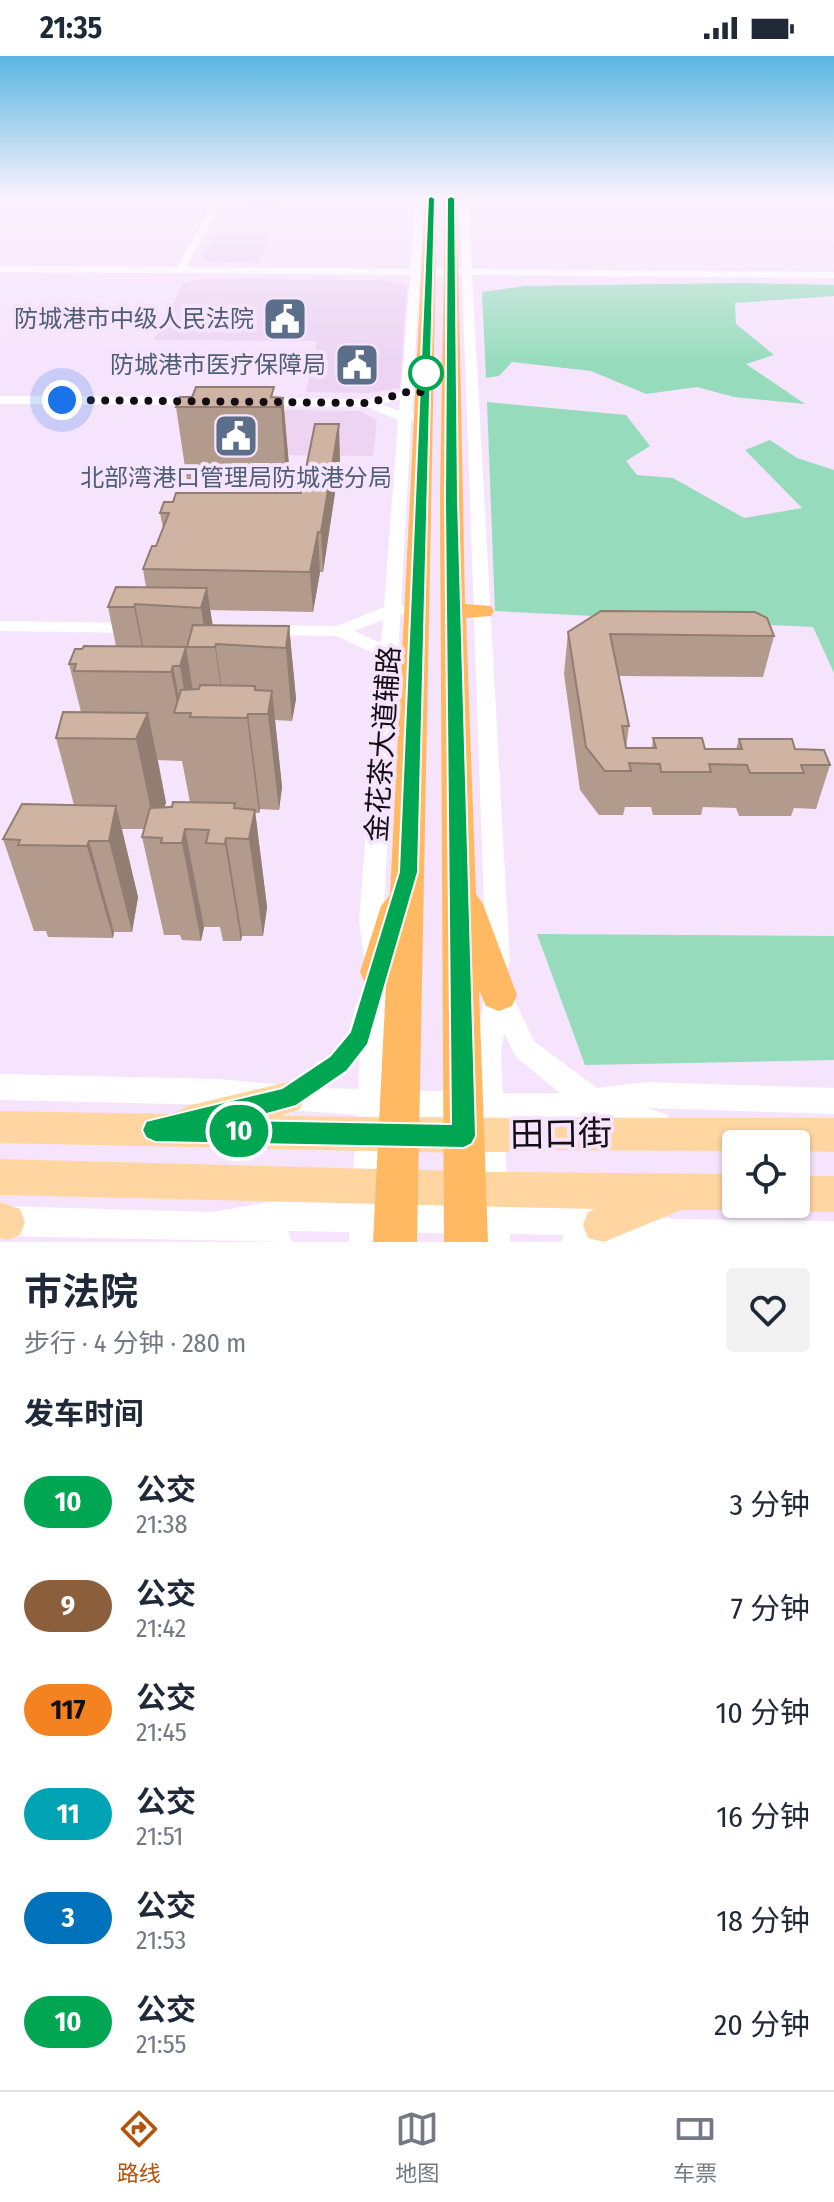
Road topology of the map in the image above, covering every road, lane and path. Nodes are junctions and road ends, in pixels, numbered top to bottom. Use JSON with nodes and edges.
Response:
{"nodes":[{"id":1,"x":189,"y":253,"type":"edge"},
{"id":2,"x":435,"y":253,"type":"edge"},
{"id":3,"x":438,"y":253,"type":"edge"},
{"id":4,"x":443,"y":253,"type":"edge"},
{"id":5,"x":446,"y":253,"type":"edge"},
{"id":6,"x":0,"y":269,"type":"edge"},
{"id":7,"x":180,"y":270,"type":"junction"},
{"id":8,"x":440,"y":272,"type":"junction"},
{"id":9,"x":834,"y":275,"type":"edge"},
{"id":10,"x":439,"y":392,"type":"junction"},
{"id":11,"x":0,"y":400,"type":"edge"},
{"id":12,"x":217,"y":401,"type":"edge"},
{"id":13,"x":248,"y":402,"type":"edge"},
{"id":14,"x":369,"y":403,"type":"junction"},
{"id":15,"x":415,"y":418,"type":"junction"},
{"id":16,"x":464,"y":501,"type":"junction"},
{"id":17,"x":392,"y":610,"type":"junction"},
{"id":18,"x":417,"y":610,"type":"junction"},
{"id":19,"x":453,"y":611,"type":"junction"},
{"id":20,"x":482,"y":611,"type":"junction"},
{"id":21,"x":0,"y":626,"type":"edge"},
{"id":22,"x":152,"y":628,"type":"edge"},
{"id":23,"x":251,"y":630,"type":"edge"},
{"id":24,"x":339,"y":631,"type":"junction"},
{"id":25,"x":389,"y":653,"type":"junction"},
{"id":26,"x":415,"y":653,"type":"junction"},
{"id":27,"x":408,"y":872,"type":"junction"},
{"id":28,"x":459,"y":884,"type":"junction"},
{"id":29,"x":378,"y":972,"type":"junction"},
{"id":30,"x":499,"y":995,"type":"junction"},
{"id":31,"x":0,"y":1087,"type":"edge"},
{"id":32,"x":288,"y":1098,"type":"junction"},
{"id":33,"x":834,"y":1101,"type":"edge"},
{"id":34,"x":593,"y":1102,"type":"junction"},
{"id":35,"x":385,"y":1118,"type":"junction"},
{"id":36,"x":477,"y":1120,"type":"junction"},
{"id":37,"x":0,"y":1127,"type":"edge"},
{"id":38,"x":155,"y":1130,"type":"junction"},
{"id":39,"x":684,"y":1134,"type":"junction"},
{"id":40,"x":834,"y":1135,"type":"edge"},
{"id":41,"x":0,"y":1177,"type":"edge"},
{"id":42,"x":698,"y":1191,"type":"junction"},
{"id":43,"x":722,"y":1192,"type":"edge"},
{"id":44,"x":810,"y":1194,"type":"edge"},
{"id":45,"x":834,"y":1194,"type":"edge"},
{"id":46,"x":381,"y":1216,"type":"edge"},
{"id":47,"x":480,"y":1217,"type":"edge"},
{"id":48,"x":2,"y":1221,"type":"edge"},
{"id":49,"x":212,"y":1227,"type":"junction"},
{"id":50,"x":589,"y":1233,"type":"edge"},
{"id":51,"x":834,"y":1236,"type":"edge"},
{"id":52,"x":277,"y":1242,"type":"edge"}],
"edges":[{"from":1,"to":7,"type":"street"},
{"from":2,"to":8,"type":"street"},
{"from":3,"to":8,"type":"highway"},
{"from":4,"to":8,"type":"highway"},
{"from":5,"to":8,"type":"street"},
{"from":6,"to":7,"type":"street"},
{"from":7,"to":8,"type":"street"},
{"from":8,"to":9,"type":"street"},
{"from":8,"to":10,"type":"highway"},
{"from":8,"to":10,"type":"street"},
{"from":10,"to":14,"type":"street"},
{"from":10,"to":15,"type":"highway"},
{"from":10,"to":16,"type":"highway"},
{"from":11,"to":12,"type":"street"},
{"from":13,"to":14,"type":"street"},
{"from":14,"to":15,"type":"street"},
{"from":15,"to":17,"type":"street","name":"金花茶大道辅路"},
{"from":15,"to":18,"type":"highway"},
{"from":16,"to":19,"type":"highway"},
{"from":16,"to":20,"type":"street"},
{"from":17,"to":18,"type":"street"},
{"from":17,"to":24,"type":"street"},
{"from":17,"to":25,"type":"street","name":"金花茶大道辅路"},
{"from":18,"to":26,"type":"highway"},
{"from":19,"to":20,"type":"highway"},
{"from":19,"to":28,"type":"highway"},
{"from":20,"to":30,"type":"street"},
{"from":21,"to":22,"type":"street"},
{"from":23,"to":24,"type":"street"},
{"from":24,"to":25,"type":"street"},
{"from":25,"to":26,"type":"street"},
{"from":25,"to":29,"type":"street","name":"金花茶大道辅路"},
{"from":26,"to":27,"type":"highway"},
{"from":27,"to":29,"type":"highway"},
{"from":27,"to":35,"type":"highway"},
{"from":28,"to":30,"type":"highway"},
{"from":28,"to":36,"type":"highway"},
{"from":29,"to":32,"type":"street"},
{"from":29,"to":35,"type":"street","name":"金花茶大道辅路"},
{"from":30,"to":34,"type":"street"},
{"from":30,"to":36,"type":"street"},
{"from":31,"to":32,"type":"street"},
{"from":32,"to":35,"type":"street"},
{"from":32,"to":38,"type":"main road"},
{"from":33,"to":34,"type":"street"},
{"from":34,"to":36,"type":"street"},
{"from":34,"to":39,"type":"street"},
{"from":35,"to":36,"type":"main road","name":"田口街"},
{"from":35,"to":38,"type":"main road","name":"田口街"},
{"from":35,"to":46,"type":"highway"},
{"from":36,"to":39,"type":"main road","name":"田口街"},
{"from":36,"to":47,"type":"highway"},
{"from":37,"to":38,"type":"main road","name":"田口街"},
{"from":39,"to":40,"type":"main road","name":"田口街"},
{"from":41,"to":46,"type":"main road","name":"田口街"},
{"from":42,"to":43,"type":"main road","name":"田口街"},
{"from":42,"to":47,"type":"main road","name":"田口街"},
{"from":42,"to":50,"type":"main road"},
{"from":44,"to":45,"type":"main road"},
{"from":46,"to":47,"type":"main road","name":"田口街"},
{"from":46,"to":49,"type":"street"},
{"from":47,"to":50,"type":"street"},
{"from":48,"to":49,"type":"street"},
{"from":49,"to":52,"type":"street"},
{"from":50,"to":51,"type":"street"}]}
